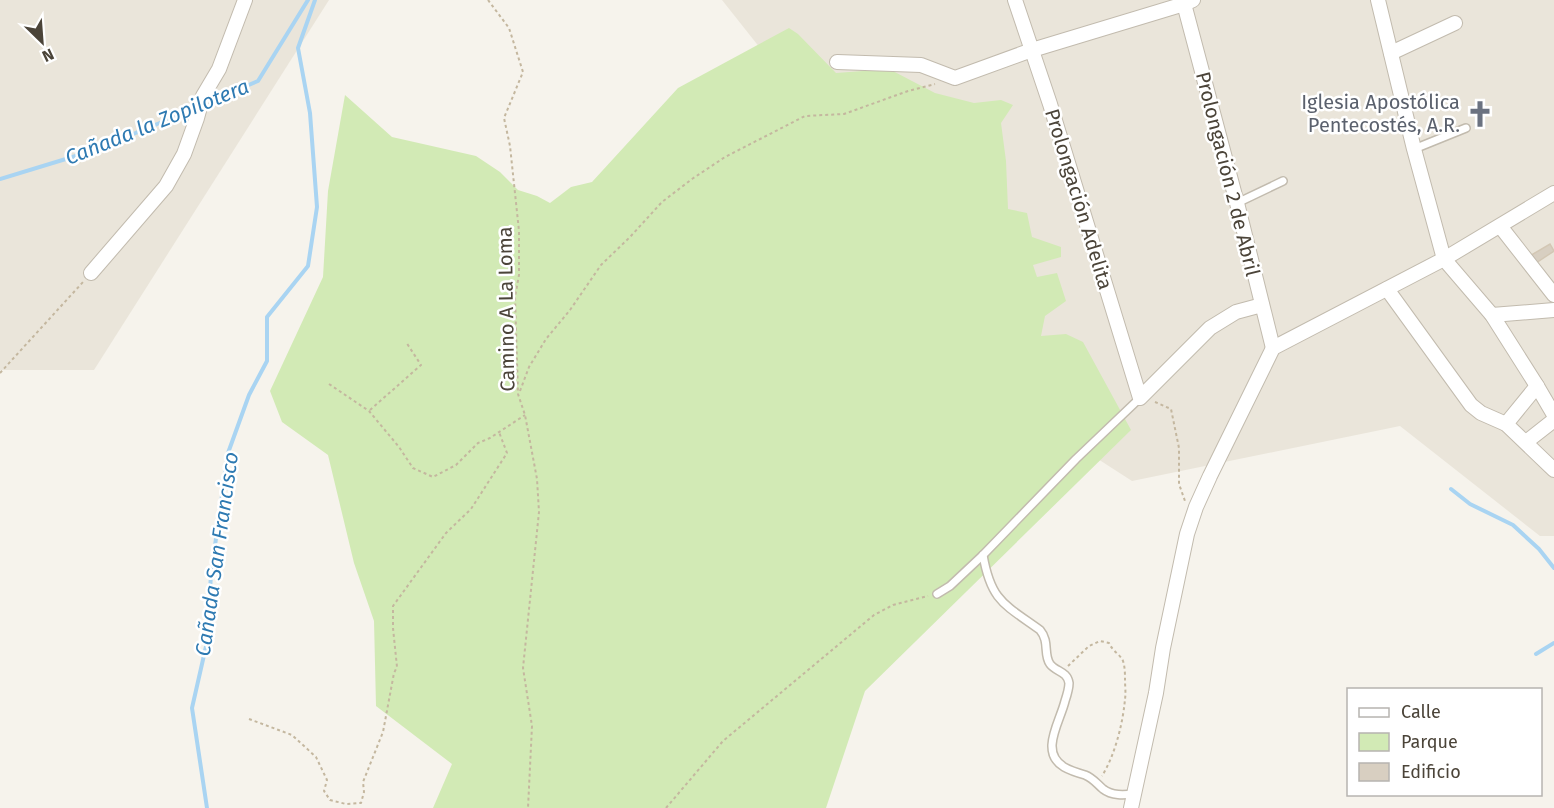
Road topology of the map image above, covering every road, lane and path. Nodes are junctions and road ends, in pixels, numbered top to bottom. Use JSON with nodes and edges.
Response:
{"nodes":[{"id":1,"x":245,"y":0,"type":"edge"},
{"id":2,"x":488,"y":0,"type":"edge"},
{"id":3,"x":1015,"y":0,"type":"edge"},
{"id":4,"x":1378,"y":0,"type":"edge"},
{"id":5,"x":1187,"y":1,"type":"edge"},
{"id":6,"x":1455,"y":23,"type":"dead end"},
{"id":7,"x":1032,"y":50,"type":"junction"},
{"id":8,"x":1391,"y":52,"type":"junction"},
{"id":9,"x":837,"y":62,"type":"dead end"},
{"id":10,"x":955,"y":78,"type":"junction"},
{"id":11,"x":1466,"y":128,"type":"dead end"},
{"id":12,"x":1414,"y":149,"type":"junction"},
{"id":13,"x":1283,"y":181,"type":"dead end"},
{"id":14,"x":1554,"y":193,"type":"edge"},
{"id":15,"x":1237,"y":203,"type":"junction"},
{"id":16,"x":1500,"y":226,"type":"junction"},
{"id":17,"x":1444,"y":259,"type":"junction"},
{"id":18,"x":91,"y":273,"type":"joint"},
{"id":19,"x":1387,"y":289,"type":"junction"},
{"id":20,"x":1554,"y":295,"type":"edge"},
{"id":21,"x":1262,"y":305,"type":"junction"},
{"id":22,"x":1554,"y":309,"type":"edge"},
{"id":23,"x":1492,"y":315,"type":"junction"},
{"id":24,"x":406,"y":342,"type":"dead end"},
{"id":25,"x":1273,"y":348,"type":"junction"},
{"id":26,"x":0,"y":373,"type":"edge"},
{"id":27,"x":329,"y":384,"type":"dead end"},
{"id":28,"x":1537,"y":386,"type":"junction"},
{"id":29,"x":518,"y":394,"type":"junction"},
{"id":30,"x":1140,"y":398,"type":"junction"},
{"id":31,"x":369,"y":411,"type":"junction"},
{"id":32,"x":525,"y":415,"type":"junction"},
{"id":33,"x":1554,"y":417,"type":"edge"},
{"id":34,"x":1506,"y":424,"type":"junction"},
{"id":35,"x":498,"y":432,"type":"junction"},
{"id":36,"x":1526,"y":442,"type":"junction"},
{"id":37,"x":1554,"y":470,"type":"edge"},
{"id":38,"x":1196,"y":507,"type":"junction"},
{"id":39,"x":983,"y":555,"type":"junction"},
{"id":40,"x":937,"y":594,"type":"joint"},
{"id":41,"x":1062,"y":671,"type":"junction"},
{"id":42,"x":249,"y":719,"type":"dead end"},
{"id":43,"x":1098,"y":783,"type":"junction"},
{"id":44,"x":1134,"y":794,"type":"junction"},
{"id":45,"x":528,"y":808,"type":"edge"},
{"id":46,"x":666,"y":808,"type":"edge"},
{"id":47,"x":1131,"y":808,"type":"edge"}],
"edges":[{"from":1,"to":18,"type":"street"},
{"from":2,"to":29,"type":"path","name":"Camino A La Loma"},
{"from":3,"to":7,"type":"street","name":"Prolongación Adelita"},
{"from":4,"to":8,"type":"street"},
{"from":5,"to":7,"type":"street"},
{"from":5,"to":15,"type":"street","name":"Prolongación 2 de Abril"},
{"from":6,"to":8,"type":"street"},
{"from":7,"to":10,"type":"street"},
{"from":7,"to":30,"type":"street","name":"Prolongación Adelita"},
{"from":8,"to":12,"type":"street"},
{"from":9,"to":10,"type":"street"},
{"from":10,"to":29,"type":"path"},
{"from":11,"to":12,"type":"lane"},
{"from":12,"to":17,"type":"street"},
{"from":13,"to":15,"type":"lane"},
{"from":14,"to":16,"type":"street"},
{"from":15,"to":21,"type":"street","name":"Prolongación 2 de Abril"},
{"from":16,"to":17,"type":"street"},
{"from":16,"to":20,"type":"street"},
{"from":17,"to":19,"type":"street"},
{"from":17,"to":23,"type":"street"},
{"from":18,"to":26,"type":"path"},
{"from":19,"to":25,"type":"street"},
{"from":19,"to":34,"type":"street"},
{"from":21,"to":25,"type":"street","name":"Prolongación 2 de Abril"},
{"from":21,"to":30,"type":"street"},
{"from":22,"to":23,"type":"street"},
{"from":23,"to":28,"type":"street"},
{"from":24,"to":31,"type":"path"},
{"from":25,"to":38,"type":"street"},
{"from":27,"to":31,"type":"path"},
{"from":28,"to":33,"type":"street"},
{"from":28,"to":34,"type":"street"},
{"from":29,"to":32,"type":"path","name":"Camino A La Loma"},
{"from":30,"to":38,"type":"path"},
{"from":30,"to":39,"type":"lane"},
{"from":31,"to":35,"type":"path"},
{"from":32,"to":35,"type":"path"},
{"from":32,"to":45,"type":"path","name":"Camino A La Loma"},
{"from":33,"to":36,"type":"street"},
{"from":34,"to":36,"type":"street"},
{"from":35,"to":42,"type":"path"},
{"from":36,"to":37,"type":"street"},
{"from":38,"to":44,"type":"street"},
{"from":39,"to":40,"type":"lane"},
{"from":39,"to":41,"type":"lane"},
{"from":40,"to":46,"type":"path"},
{"from":41,"to":43,"type":"lane"},
{"from":41,"to":43,"type":"path"},
{"from":43,"to":44,"type":"lane"},
{"from":44,"to":47,"type":"street"}]}
